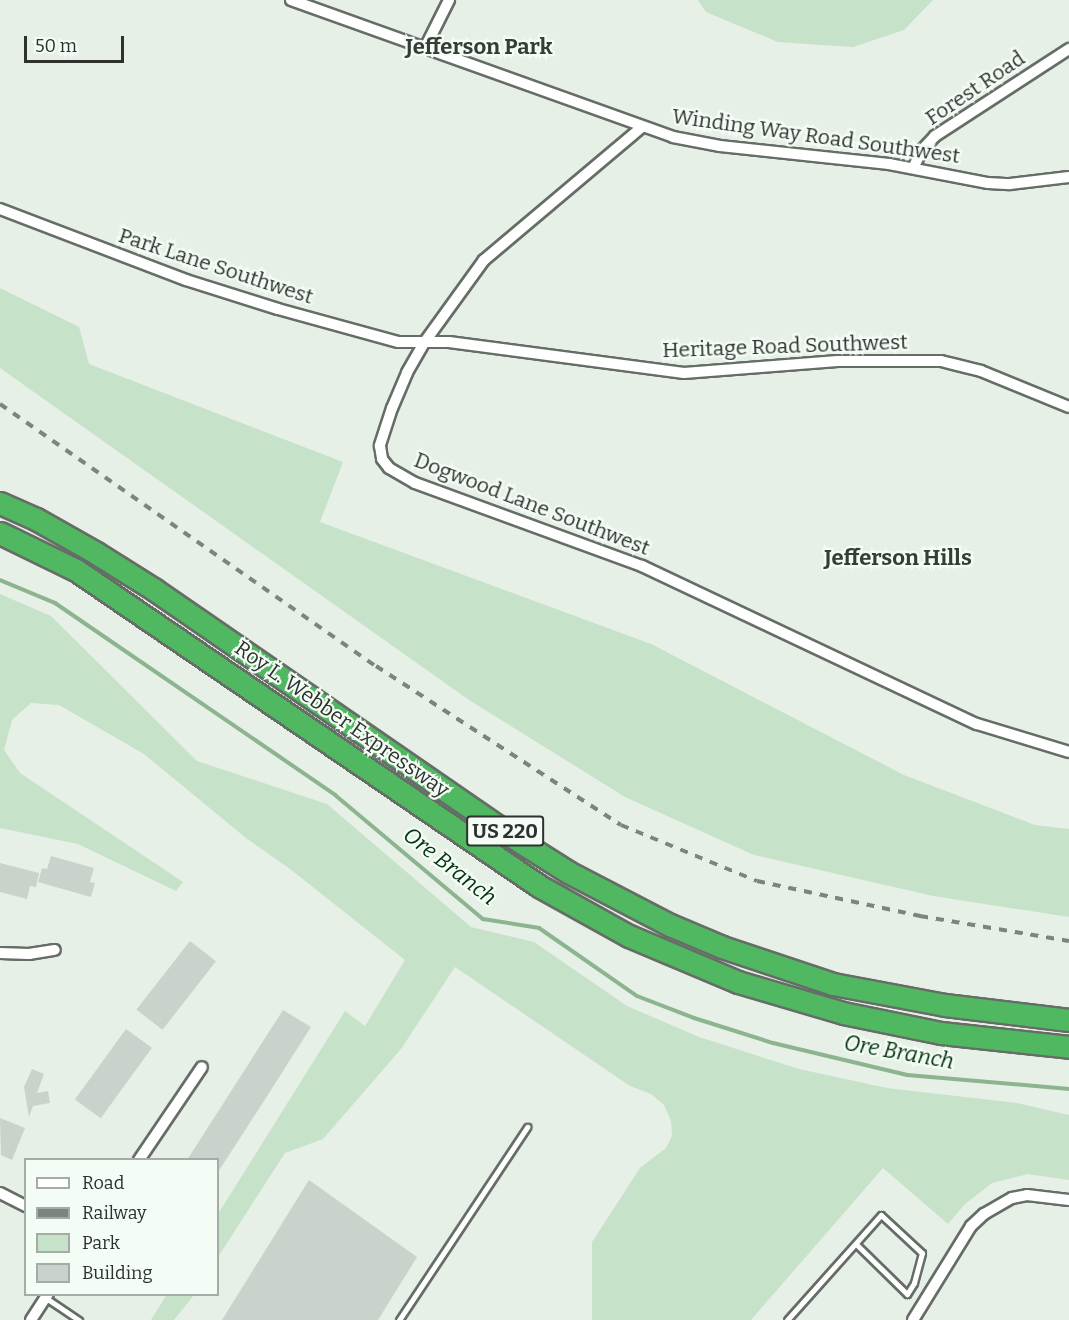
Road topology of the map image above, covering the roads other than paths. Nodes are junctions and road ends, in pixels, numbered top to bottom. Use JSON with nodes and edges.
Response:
{"nodes":[{"id":1,"x":291,"y":0,"type":"edge"},
{"id":2,"x":449,"y":0,"type":"edge"},
{"id":3,"x":425,"y":48,"type":"junction"},
{"id":4,"x":1069,"y":50,"type":"edge"},
{"id":5,"x":642,"y":127,"type":"junction"},
{"id":6,"x":913,"y":168,"type":"junction"},
{"id":7,"x":1069,"y":177,"type":"edge"},
{"id":8,"x":0,"y":209,"type":"edge"},
{"id":9,"x":424,"y":343,"type":"junction"},
{"id":10,"x":1069,"y":407,"type":"edge"},
{"id":11,"x":0,"y":503,"type":"edge"},
{"id":12,"x":0,"y":533,"type":"edge"},
{"id":13,"x":1069,"y":752,"type":"edge"},
{"id":14,"x":55,"y":950,"type":"dead end"},
{"id":15,"x":0,"y":953,"type":"edge"},
{"id":16,"x":1069,"y":1020,"type":"edge"},
{"id":17,"x":1069,"y":1047,"type":"edge"},
{"id":18,"x":202,"y":1067,"type":"dead end"},
{"id":19,"x":527,"y":1127,"type":"dead end"},
{"id":20,"x":140,"y":1158,"type":"edge"},
{"id":21,"x":0,"y":1193,"type":"edge"},
{"id":22,"x":1069,"y":1200,"type":"edge"},
{"id":23,"x":24,"y":1205,"type":"edge"},
{"id":24,"x":856,"y":1244,"type":"junction"},
{"id":25,"x":47,"y":1296,"type":"edge"},
{"id":26,"x":31,"y":1320,"type":"edge"},
{"id":27,"x":79,"y":1320,"type":"edge"},
{"id":28,"x":399,"y":1320,"type":"edge"},
{"id":29,"x":787,"y":1320,"type":"edge"},
{"id":30,"x":913,"y":1320,"type":"edge"}],
"edges":[{"from":1,"to":3,"type":"street","name":"Winding Way Road Southwest"},
{"from":2,"to":3,"type":"street"},
{"from":3,"to":5,"type":"street","name":"Winding Way Road Southwest"},
{"from":4,"to":6,"type":"street","name":"Forest Road"},
{"from":5,"to":6,"type":"street","name":"Winding Way Road Southwest"},
{"from":5,"to":9,"type":"street","name":"Dogwood Lane Southwest"},
{"from":6,"to":7,"type":"street","name":"Winding Way Road Southwest"},
{"from":8,"to":9,"type":"street","name":"Park Lane Southwest"},
{"from":9,"to":10,"type":"street","name":"Heritage Road Southwest"},
{"from":9,"to":13,"type":"street","name":"Dogwood Lane Southwest"},
{"from":11,"to":16,"type":"highway","name":"Roy L. Webber Expressway","number":"US 220"},
{"from":12,"to":17,"type":"highway","name":"Roy L. Webber Expressway","number":"US 220"},
{"from":14,"to":15,"type":"street"},
{"from":18,"to":20,"type":"street"},
{"from":19,"to":28,"type":"lane"},
{"from":21,"to":23,"type":"street"},
{"from":22,"to":30,"type":"street"},
{"from":24,"to":24,"type":"lane"},
{"from":24,"to":29,"type":"lane"},
{"from":25,"to":26,"type":"street"},
{"from":25,"to":27,"type":"lane"}]}
